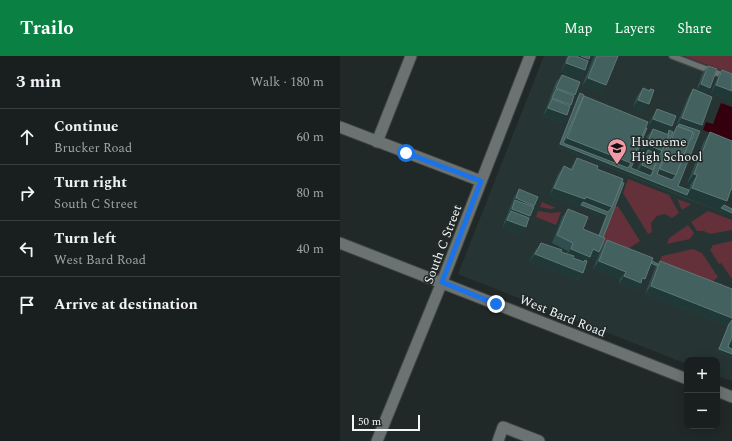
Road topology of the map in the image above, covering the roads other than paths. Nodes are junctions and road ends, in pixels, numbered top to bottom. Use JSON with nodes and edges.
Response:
{"nodes":[{"id":1,"x":411,"y":56,"type":"edge"},
{"id":2,"x":530,"y":56,"type":"edge"},
{"id":3,"x":672,"y":56,"type":"edge"},
{"id":4,"x":732,"y":79,"type":"edge"},
{"id":5,"x":340,"y":127,"type":"edge"},
{"id":6,"x":378,"y":142,"type":"junction"},
{"id":7,"x":481,"y":181,"type":"junction"},
{"id":8,"x":340,"y":243,"type":"edge"},
{"id":9,"x":442,"y":282,"type":"junction"},
{"id":10,"x":684,"y":378,"type":"edge"},
{"id":11,"x":720,"y":392,"type":"edge"},
{"id":12,"x":732,"y":397,"type":"edge"},
{"id":13,"x":377,"y":441,"type":"edge"},
{"id":14,"x":498,"y":441,"type":"edge"},
{"id":15,"x":539,"y":441,"type":"edge"}],
"edges":[{"from":1,"to":6,"type":"street"},
{"from":2,"to":7,"type":"street","name":"South C Street"},
{"from":3,"to":4,"type":"lane"},
{"from":5,"to":6,"type":"street"},
{"from":6,"to":7,"type":"street"},
{"from":7,"to":9,"type":"street","name":"South C Street"},
{"from":8,"to":9,"type":"street","name":"West Bard Road"},
{"from":9,"to":10,"type":"street","name":"West Bard Road"},
{"from":9,"to":13,"type":"street","name":"South C Street"},
{"from":11,"to":12,"type":"street"},
{"from":14,"to":15,"type":"street"}]}
